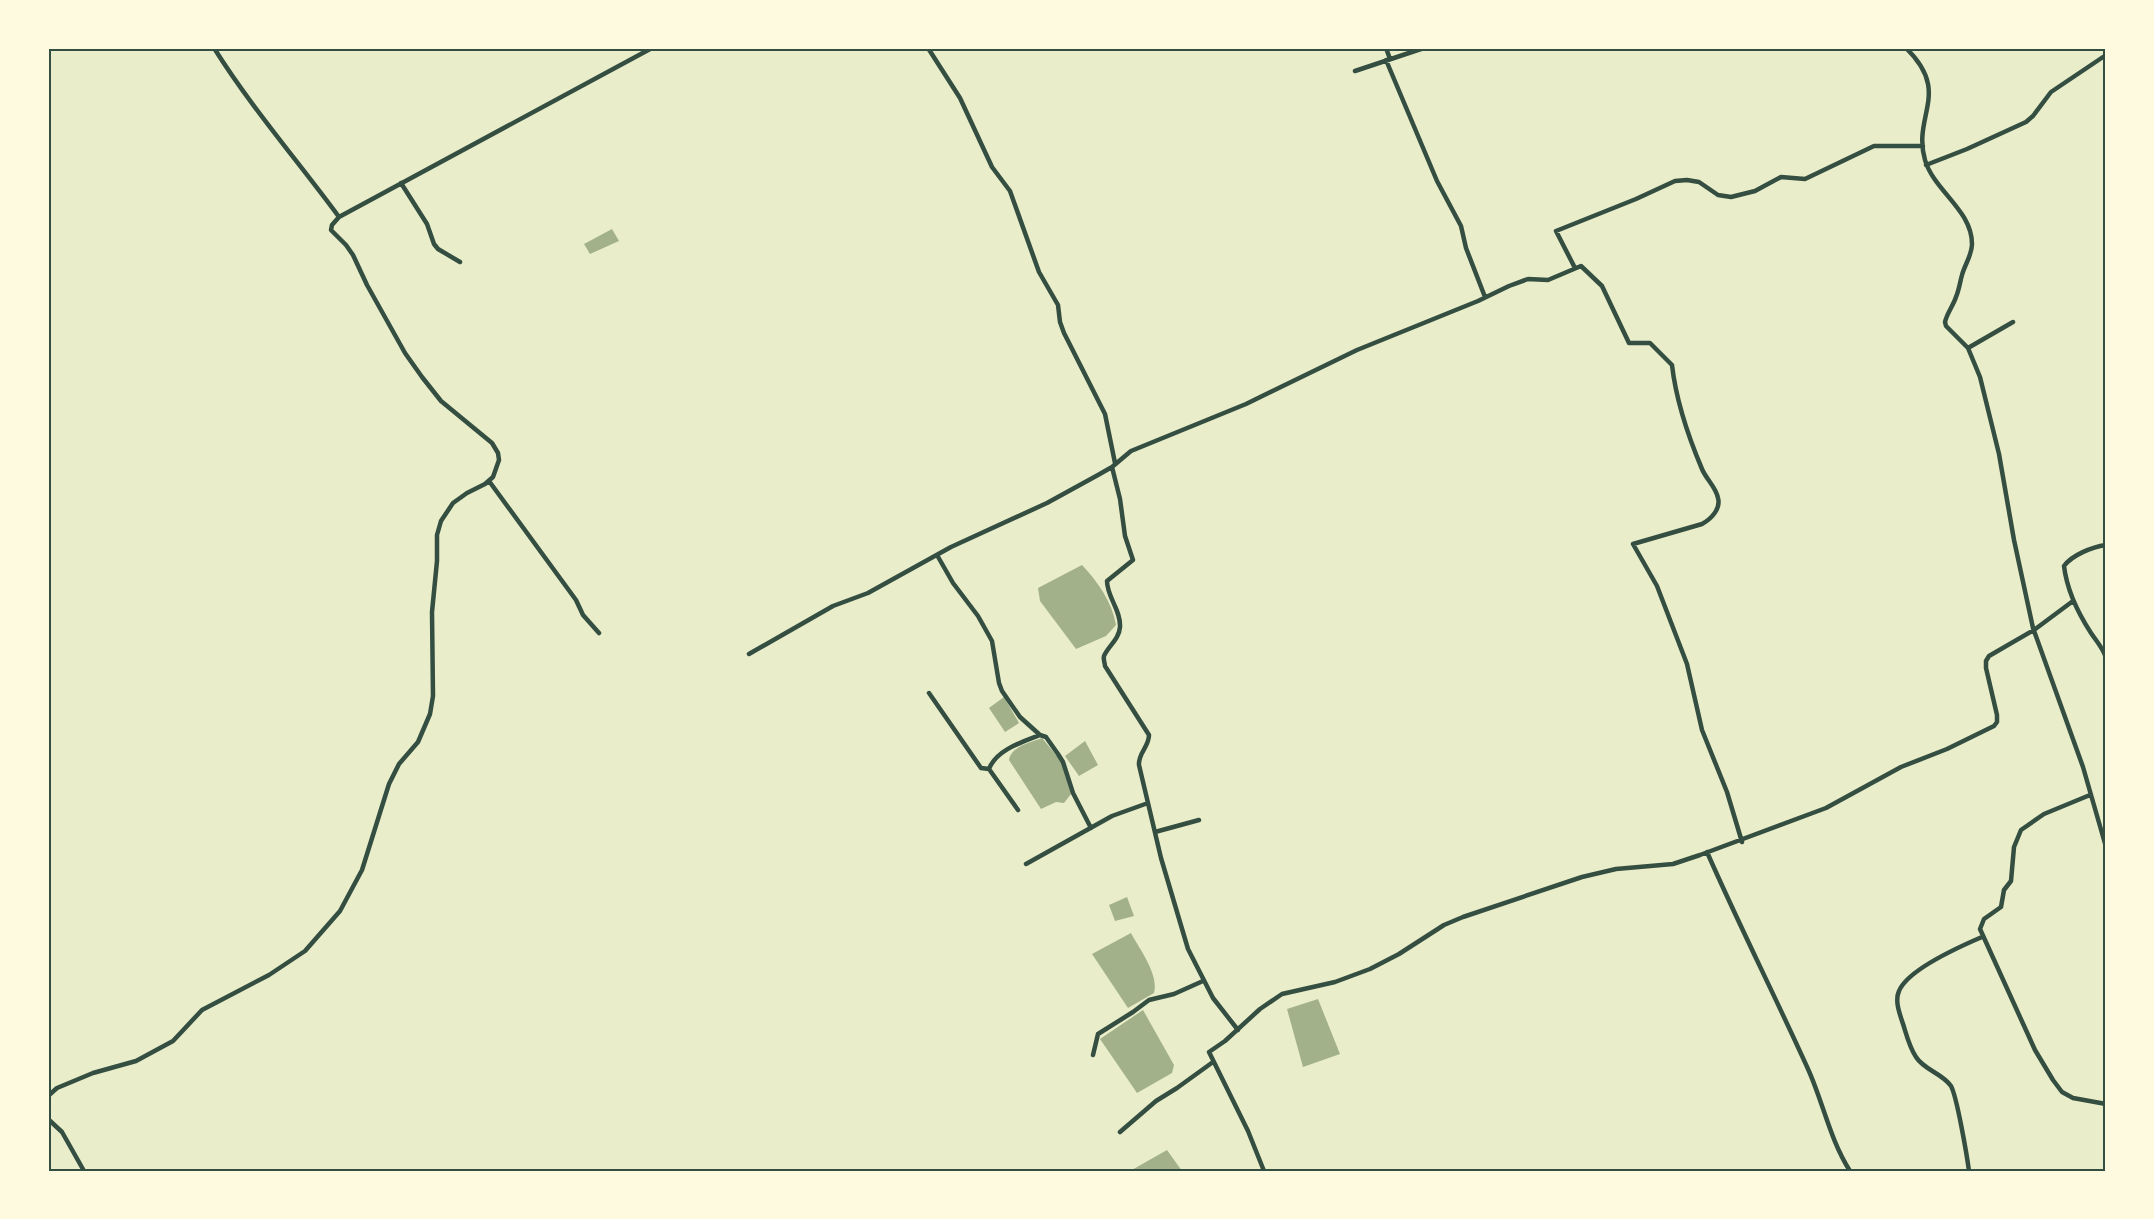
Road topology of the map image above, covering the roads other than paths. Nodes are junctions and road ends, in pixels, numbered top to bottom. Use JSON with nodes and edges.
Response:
{"nodes":[{"id":1,"x":214,"y":48,"type":"edge"},
{"id":2,"x":652,"y":48,"type":"edge"},
{"id":3,"x":928,"y":48,"type":"edge"},
{"id":4,"x":1386,"y":48,"type":"edge"},
{"id":5,"x":1424,"y":48,"type":"edge"},
{"id":6,"x":1906,"y":48,"type":"edge"},
{"id":7,"x":2106,"y":55,"type":"edge"},
{"id":8,"x":1388,"y":59,"type":"junction"},
{"id":9,"x":1355,"y":71,"type":"dead end"},
{"id":10,"x":1923,"y":146,"type":"junction"},
{"id":11,"x":1926,"y":165,"type":"junction"},
{"id":12,"x":401,"y":183,"type":"junction"},
{"id":13,"x":339,"y":217,"type":"junction"},
{"id":14,"x":460,"y":262,"type":"dead end"},
{"id":15,"x":1575,"y":268,"type":"junction"},
{"id":16,"x":1485,"y":297,"type":"junction"},
{"id":17,"x":2013,"y":322,"type":"dead end"},
{"id":18,"x":1968,"y":348,"type":"junction"},
{"id":19,"x":1113,"y":465,"type":"junction"},
{"id":20,"x":489,"y":481,"type":"junction"},
{"id":21,"x":2106,"y":545,"type":"edge"},
{"id":22,"x":937,"y":555,"type":"junction"},
{"id":23,"x":2073,"y":601,"type":"junction"},
{"id":24,"x":2034,"y":630,"type":"junction"},
{"id":25,"x":599,"y":633,"type":"dead end"},
{"id":26,"x":749,"y":654,"type":"dead end"},
{"id":27,"x":2106,"y":658,"type":"edge"},
{"id":28,"x":929,"y":693,"type":"dead end"},
{"id":29,"x":1040,"y":735,"type":"junction"},
{"id":30,"x":990,"y":769,"type":"junction"},
{"id":31,"x":2090,"y":795,"type":"junction"},
{"id":32,"x":1148,"y":803,"type":"junction"},
{"id":33,"x":1018,"y":810,"type":"dead end"},
{"id":34,"x":1199,"y":820,"type":"dead end"},
{"id":35,"x":1091,"y":828,"type":"junction"},
{"id":36,"x":1155,"y":832,"type":"junction"},
{"id":37,"x":1741,"y":840,"type":"junction"},
{"id":38,"x":2106,"y":847,"type":"edge"},
{"id":39,"x":1707,"y":852,"type":"junction"},
{"id":40,"x":1026,"y":864,"type":"dead end"},
{"id":41,"x":1982,"y":937,"type":"junction"},
{"id":42,"x":1203,"y":981,"type":"junction"},
{"id":43,"x":1238,"y":1030,"type":"junction"},
{"id":44,"x":1093,"y":1055,"type":"dead end"},
{"id":45,"x":1213,"y":1062,"type":"junction"},
{"id":46,"x":48,"y":1096,"type":"edge"},
{"id":47,"x":2106,"y":1104,"type":"edge"},
{"id":48,"x":48,"y":1119,"type":"edge"},
{"id":49,"x":1120,"y":1132,"type":"dead end"},
{"id":50,"x":84,"y":1171,"type":"edge"},
{"id":51,"x":1264,"y":1171,"type":"edge"},
{"id":52,"x":1850,"y":1171,"type":"edge"},
{"id":53,"x":1969,"y":1171,"type":"edge"}],
"edges":[{"from":1,"to":13,"type":"street"},
{"from":2,"to":12,"type":"street"},
{"from":3,"to":19,"type":"street"},
{"from":4,"to":8,"type":"street"},
{"from":5,"to":8,"type":"street"},
{"from":6,"to":10,"type":"street"},
{"from":7,"to":11,"type":"street"},
{"from":8,"to":9,"type":"street"},
{"from":8,"to":16,"type":"street"},
{"from":10,"to":11,"type":"street"},
{"from":10,"to":15,"type":"street"},
{"from":11,"to":18,"type":"street"},
{"from":12,"to":13,"type":"street"},
{"from":12,"to":14,"type":"street"},
{"from":13,"to":20,"type":"street"},
{"from":15,"to":16,"type":"street"},
{"from":15,"to":37,"type":"street"},
{"from":16,"to":19,"type":"street"},
{"from":17,"to":18,"type":"street"},
{"from":18,"to":24,"type":"street"},
{"from":19,"to":22,"type":"street"},
{"from":19,"to":32,"type":"street"},
{"from":20,"to":25,"type":"street"},
{"from":20,"to":46,"type":"street"},
{"from":21,"to":23,"type":"street"},
{"from":22,"to":26,"type":"street"},
{"from":22,"to":29,"type":"street"},
{"from":23,"to":24,"type":"street"},
{"from":23,"to":27,"type":"street"},
{"from":24,"to":31,"type":"street"},
{"from":24,"to":37,"type":"street"},
{"from":28,"to":30,"type":"street"},
{"from":29,"to":30,"type":"street"},
{"from":29,"to":35,"type":"street"},
{"from":30,"to":33,"type":"street"},
{"from":31,"to":38,"type":"street"},
{"from":31,"to":41,"type":"street"},
{"from":32,"to":35,"type":"street"},
{"from":32,"to":36,"type":"street"},
{"from":34,"to":36,"type":"street"},
{"from":35,"to":40,"type":"street"},
{"from":36,"to":42,"type":"street"},
{"from":37,"to":39,"type":"street"},
{"from":39,"to":43,"type":"street"},
{"from":39,"to":52,"type":"street"},
{"from":41,"to":47,"type":"street"},
{"from":41,"to":53,"type":"street"},
{"from":42,"to":43,"type":"street"},
{"from":42,"to":44,"type":"street"},
{"from":43,"to":45,"type":"street"},
{"from":45,"to":49,"type":"street"},
{"from":45,"to":51,"type":"street"},
{"from":48,"to":50,"type":"street"}]}
